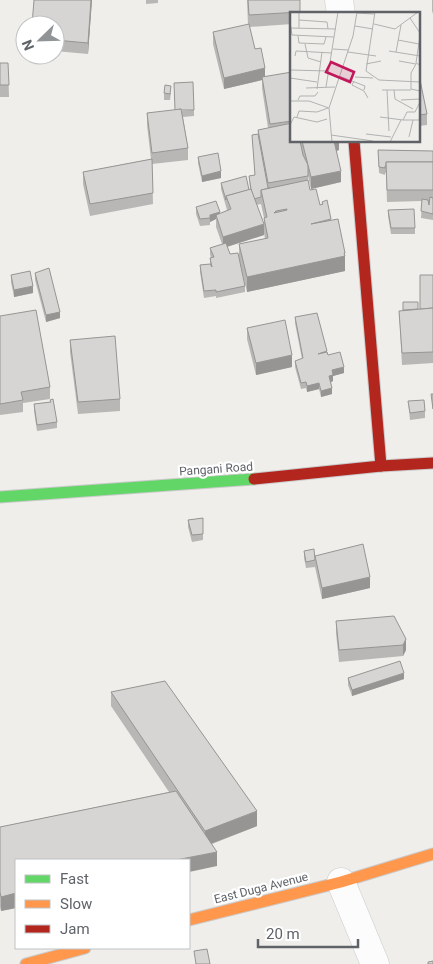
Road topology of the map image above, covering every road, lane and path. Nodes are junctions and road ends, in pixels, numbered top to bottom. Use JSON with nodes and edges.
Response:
{"nodes":[{"id":1,"x":354,"y":142,"type":"edge"},
{"id":2,"x":433,"y":463,"type":"edge"},
{"id":3,"x":381,"y":466,"type":"junction"},
{"id":4,"x":0,"y":497,"type":"edge"},
{"id":5,"x":433,"y":854,"type":"edge"},
{"id":6,"x":341,"y":882,"type":"junction"},
{"id":7,"x":190,"y":920,"type":"edge"},
{"id":8,"x":81,"y":949,"type":"edge"},
{"id":9,"x":26,"y":964,"type":"edge"},
{"id":10,"x":375,"y":964,"type":"edge"}],
"edges":[{"from":1,"to":3,"type":"street"},
{"from":2,"to":3,"type":"street","name":"Pangani Road"},
{"from":3,"to":4,"type":"street","name":"Pangani Road"},
{"from":5,"to":6,"type":"street","name":"East Duga Avenue"},
{"from":6,"to":7,"type":"street","name":"East Duga Avenue"},
{"from":6,"to":10,"type":"street"},
{"from":8,"to":9,"type":"street"}]}
